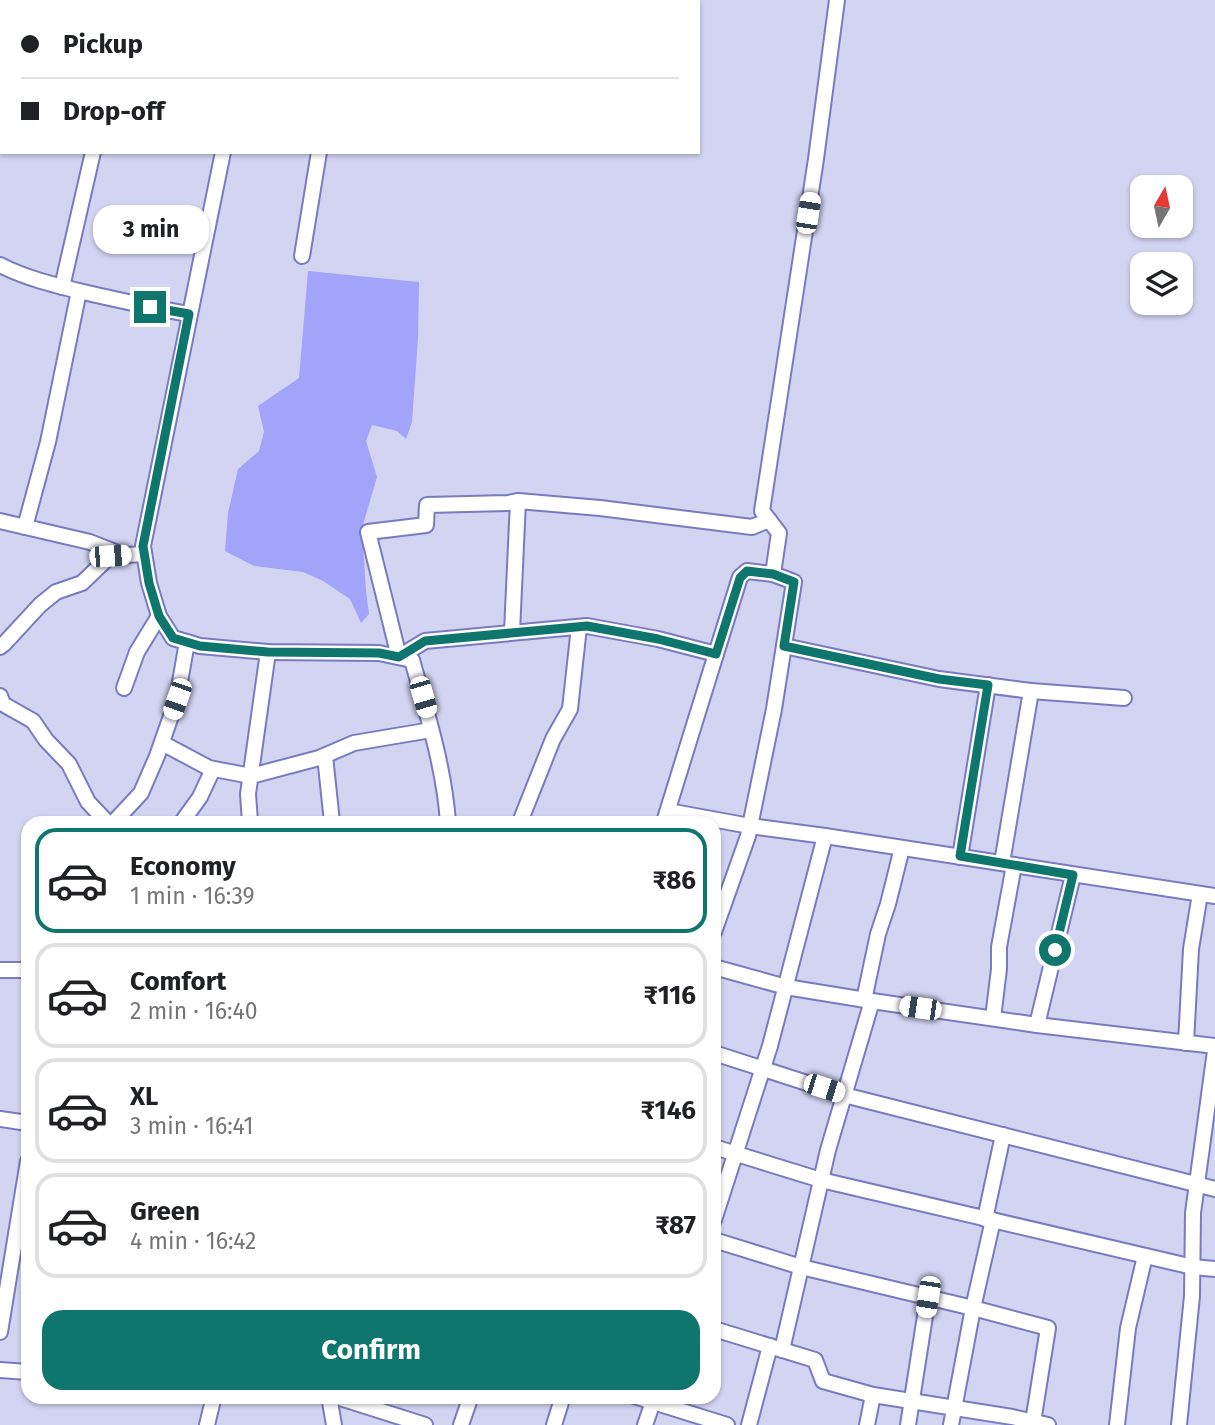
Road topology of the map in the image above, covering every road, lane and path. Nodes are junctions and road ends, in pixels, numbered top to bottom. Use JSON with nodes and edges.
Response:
{"nodes":[{"id":1,"x":837,"y":0,"type":"edge"},
{"id":2,"x":93,"y":154,"type":"edge"},
{"id":3,"x":223,"y":154,"type":"edge"},
{"id":4,"x":319,"y":154,"type":"edge"},
{"id":5,"x":302,"y":256,"type":"dead end"},
{"id":6,"x":0,"y":265,"type":"edge"},
{"id":7,"x":62,"y":287,"type":"junction"},
{"id":8,"x":79,"y":291,"type":"junction"},
{"id":9,"x":189,"y":314,"type":"junction"},
{"id":10,"x":517,"y":501,"type":"junction"},
{"id":11,"x":769,"y":520,"type":"junction"},
{"id":12,"x":0,"y":521,"type":"edge"},
{"id":13,"x":25,"y":527,"type":"junction"},
{"id":14,"x":144,"y":554,"type":"junction"},
{"id":15,"x":124,"y":555,"type":"junction"},
{"id":16,"x":773,"y":574,"type":"junction"},
{"id":17,"x":159,"y":616,"type":"junction"},
{"id":18,"x":579,"y":627,"type":"junction"},
{"id":19,"x":512,"y":632,"type":"junction"},
{"id":20,"x":187,"y":642,"type":"junction"},
{"id":21,"x":784,"y":646,"type":"junction"},
{"id":22,"x":0,"y":647,"type":"edge"},
{"id":23,"x":268,"y":652,"type":"junction"},
{"id":24,"x":716,"y":654,"type":"junction"},
{"id":25,"x":399,"y":657,"type":"junction"},
{"id":26,"x":988,"y":685,"type":"junction"},
{"id":27,"x":124,"y":688,"type":"dead end"},
{"id":28,"x":1031,"y":691,"type":"junction"},
{"id":29,"x":0,"y":696,"type":"edge"},
{"id":30,"x":1124,"y":698,"type":"dead end"},
{"id":31,"x":431,"y":730,"type":"junction"},
{"id":32,"x":162,"y":743,"type":"junction"},
{"id":33,"x":325,"y":756,"type":"junction"},
{"id":34,"x":214,"y":769,"type":"junction"},
{"id":35,"x":251,"y":776,"type":"junction"},
{"id":36,"x":101,"y":816,"type":"edge"},
{"id":37,"x":120,"y":816,"type":"edge"},
{"id":38,"x":186,"y":816,"type":"edge"},
{"id":39,"x":250,"y":816,"type":"edge"},
{"id":40,"x":331,"y":816,"type":"edge"},
{"id":41,"x":448,"y":816,"type":"edge"},
{"id":42,"x":522,"y":816,"type":"edge"},
{"id":43,"x":666,"y":816,"type":"edge"},
{"id":44,"x":721,"y":823,"type":"edge"},
{"id":45,"x":750,"y":826,"type":"junction"},
{"id":46,"x":825,"y":836,"type":"junction"},
{"id":47,"x":902,"y":848,"type":"junction"},
{"id":48,"x":960,"y":856,"type":"junction"},
{"id":49,"x":1008,"y":864,"type":"junction"},
{"id":50,"x":1073,"y":875,"type":"junction"},
{"id":51,"x":1208,"y":895,"type":"edge"},
{"id":52,"x":721,"y":911,"type":"edge"},
{"id":53,"x":721,"y":969,"type":"edge"},
{"id":54,"x":0,"y":970,"type":"edge"},
{"id":55,"x":21,"y":970,"type":"edge"},
{"id":56,"x":786,"y":987,"type":"junction"},
{"id":57,"x":868,"y":1000,"type":"junction"},
{"id":58,"x":993,"y":1018,"type":"junction"},
{"id":59,"x":1037,"y":1025,"type":"junction"},
{"id":60,"x":1186,"y":1043,"type":"junction"},
{"id":61,"x":1215,"y":1048,"type":"edge"},
{"id":62,"x":721,"y":1055,"type":"edge"},
{"id":63,"x":763,"y":1069,"type":"junction"},
{"id":64,"x":844,"y":1095,"type":"junction"},
{"id":65,"x":0,"y":1119,"type":"edge"},
{"id":66,"x":21,"y":1123,"type":"edge"},
{"id":67,"x":1003,"y":1135,"type":"junction"},
{"id":68,"x":721,"y":1149,"type":"edge"},
{"id":69,"x":736,"y":1154,"type":"junction"},
{"id":70,"x":821,"y":1180,"type":"junction"},
{"id":71,"x":1198,"y":1184,"type":"junction"},
{"id":72,"x":1215,"y":1188,"type":"edge"},
{"id":73,"x":721,"y":1199,"type":"edge"},
{"id":74,"x":21,"y":1204,"type":"edge"},
{"id":75,"x":989,"y":1219,"type":"junction"},
{"id":76,"x":721,"y":1242,"type":"edge"},
{"id":77,"x":1145,"y":1256,"type":"junction"},
{"id":78,"x":801,"y":1267,"type":"junction"},
{"id":79,"x":1193,"y":1267,"type":"junction"},
{"id":80,"x":1215,"y":1269,"type":"edge"},
{"id":81,"x":928,"y":1297,"type":"junction"},
{"id":82,"x":973,"y":1308,"type":"junction"},
{"id":83,"x":721,"y":1331,"type":"edge"},
{"id":84,"x":0,"y":1332,"type":"edge"},
{"id":85,"x":776,"y":1348,"type":"junction"},
{"id":86,"x":0,"y":1370,"type":"edge"},
{"id":87,"x":21,"y":1372,"type":"edge"},
{"id":88,"x":873,"y":1395,"type":"junction"},
{"id":89,"x":912,"y":1402,"type":"junction"},
{"id":90,"x":212,"y":1404,"type":"edge"},
{"id":91,"x":333,"y":1404,"type":"edge"},
{"id":92,"x":358,"y":1404,"type":"edge"},
{"id":93,"x":468,"y":1404,"type":"edge"},
{"id":94,"x":561,"y":1404,"type":"edge"},
{"id":95,"x":653,"y":1404,"type":"edge"},
{"id":96,"x":666,"y":1404,"type":"edge"},
{"id":97,"x":953,"y":1408,"type":"junction"},
{"id":98,"x":1041,"y":1423,"type":"edge"},
{"id":99,"x":207,"y":1425,"type":"edge"},
{"id":100,"x":334,"y":1425,"type":"edge"},
{"id":101,"x":425,"y":1425,"type":"edge"},
{"id":102,"x":461,"y":1425,"type":"edge"},
{"id":103,"x":554,"y":1425,"type":"edge"},
{"id":104,"x":645,"y":1425,"type":"edge"},
{"id":105,"x":727,"y":1425,"type":"edge"},
{"id":106,"x":749,"y":1425,"type":"edge"},
{"id":107,"x":867,"y":1425,"type":"edge"},
{"id":108,"x":908,"y":1425,"type":"edge"},
{"id":109,"x":951,"y":1425,"type":"edge"},
{"id":110,"x":1117,"y":1425,"type":"edge"},
{"id":111,"x":1179,"y":1425,"type":"edge"}],
"edges":[{"from":1,"to":11,"type":"street"},
{"from":2,"to":7,"type":"street"},
{"from":3,"to":9,"type":"street"},
{"from":4,"to":5,"type":"street"},
{"from":6,"to":7,"type":"street"},
{"from":7,"to":8,"type":"street"},
{"from":8,"to":9,"type":"street"},
{"from":8,"to":13,"type":"street"},
{"from":9,"to":14,"type":"street"},
{"from":10,"to":11,"type":"street"},
{"from":10,"to":19,"type":"street"},
{"from":10,"to":25,"type":"street"},
{"from":11,"to":16,"type":"street"},
{"from":12,"to":13,"type":"street"},
{"from":13,"to":15,"type":"street"},
{"from":14,"to":15,"type":"street"},
{"from":14,"to":17,"type":"street"},
{"from":15,"to":22,"type":"street"},
{"from":16,"to":21,"type":"street"},
{"from":16,"to":24,"type":"street"},
{"from":17,"to":20,"type":"street"},
{"from":17,"to":27,"type":"street"},
{"from":18,"to":19,"type":"street"},
{"from":18,"to":24,"type":"street"},
{"from":18,"to":42,"type":"street"},
{"from":19,"to":25,"type":"street"},
{"from":20,"to":23,"type":"street"},
{"from":20,"to":32,"type":"street"},
{"from":21,"to":26,"type":"street"},
{"from":21,"to":45,"type":"street"},
{"from":23,"to":25,"type":"street"},
{"from":23,"to":35,"type":"street"},
{"from":24,"to":43,"type":"street"},
{"from":25,"to":31,"type":"street"},
{"from":26,"to":28,"type":"street"},
{"from":26,"to":48,"type":"street"},
{"from":28,"to":30,"type":"street"},
{"from":28,"to":49,"type":"street"},
{"from":29,"to":36,"type":"street"},
{"from":31,"to":33,"type":"street"},
{"from":31,"to":41,"type":"street"},
{"from":32,"to":34,"type":"street"},
{"from":32,"to":37,"type":"street"},
{"from":33,"to":35,"type":"street"},
{"from":33,"to":40,"type":"street"},
{"from":34,"to":35,"type":"street"},
{"from":34,"to":38,"type":"street"},
{"from":35,"to":39,"type":"street"},
{"from":44,"to":45,"type":"street"},
{"from":45,"to":46,"type":"street"},
{"from":45,"to":52,"type":"street"},
{"from":46,"to":47,"type":"street"},
{"from":46,"to":56,"type":"street"},
{"from":47,"to":48,"type":"street"},
{"from":47,"to":57,"type":"street"},
{"from":48,"to":49,"type":"street"},
{"from":49,"to":50,"type":"street"},
{"from":49,"to":58,"type":"street"},
{"from":50,"to":51,"type":"street"},
{"from":50,"to":59,"type":"street"},
{"from":51,"to":60,"type":"street"},
{"from":53,"to":56,"type":"street"},
{"from":54,"to":55,"type":"street"},
{"from":56,"to":57,"type":"street"},
{"from":56,"to":63,"type":"street"},
{"from":57,"to":58,"type":"street"},
{"from":57,"to":64,"type":"street"},
{"from":58,"to":59,"type":"street"},
{"from":59,"to":60,"type":"street"},
{"from":60,"to":61,"type":"street"},
{"from":61,"to":71,"type":"street"},
{"from":62,"to":63,"type":"street"},
{"from":63,"to":64,"type":"street"},
{"from":63,"to":69,"type":"street"},
{"from":64,"to":67,"type":"street"},
{"from":64,"to":70,"type":"street"},
{"from":65,"to":66,"type":"street"},
{"from":67,"to":71,"type":"street"},
{"from":67,"to":75,"type":"street"},
{"from":68,"to":69,"type":"street"},
{"from":69,"to":70,"type":"street"},
{"from":69,"to":73,"type":"street"},
{"from":70,"to":75,"type":"street"},
{"from":70,"to":78,"type":"street"},
{"from":71,"to":72,"type":"street"},
{"from":71,"to":79,"type":"street"},
{"from":74,"to":84,"type":"street"},
{"from":75,"to":77,"type":"street"},
{"from":75,"to":82,"type":"street"},
{"from":76,"to":78,"type":"street"},
{"from":77,"to":79,"type":"street"},
{"from":77,"to":110,"type":"street"},
{"from":78,"to":81,"type":"street"},
{"from":78,"to":85,"type":"street"},
{"from":79,"to":80,"type":"street"},
{"from":79,"to":111,"type":"street"},
{"from":81,"to":82,"type":"street"},
{"from":81,"to":89,"type":"street"},
{"from":82,"to":97,"type":"street"},
{"from":82,"to":98,"type":"street"},
{"from":83,"to":85,"type":"street"},
{"from":85,"to":88,"type":"street"},
{"from":85,"to":106,"type":"street"},
{"from":86,"to":87,"type":"street"},
{"from":88,"to":89,"type":"street"},
{"from":88,"to":107,"type":"street"},
{"from":89,"to":97,"type":"street"},
{"from":89,"to":108,"type":"street"},
{"from":90,"to":99,"type":"street"},
{"from":91,"to":100,"type":"street"},
{"from":92,"to":101,"type":"street"},
{"from":93,"to":102,"type":"street"},
{"from":94,"to":103,"type":"street"},
{"from":95,"to":104,"type":"street"},
{"from":96,"to":105,"type":"street"},
{"from":97,"to":98,"type":"street"},
{"from":97,"to":109,"type":"street"}]}
